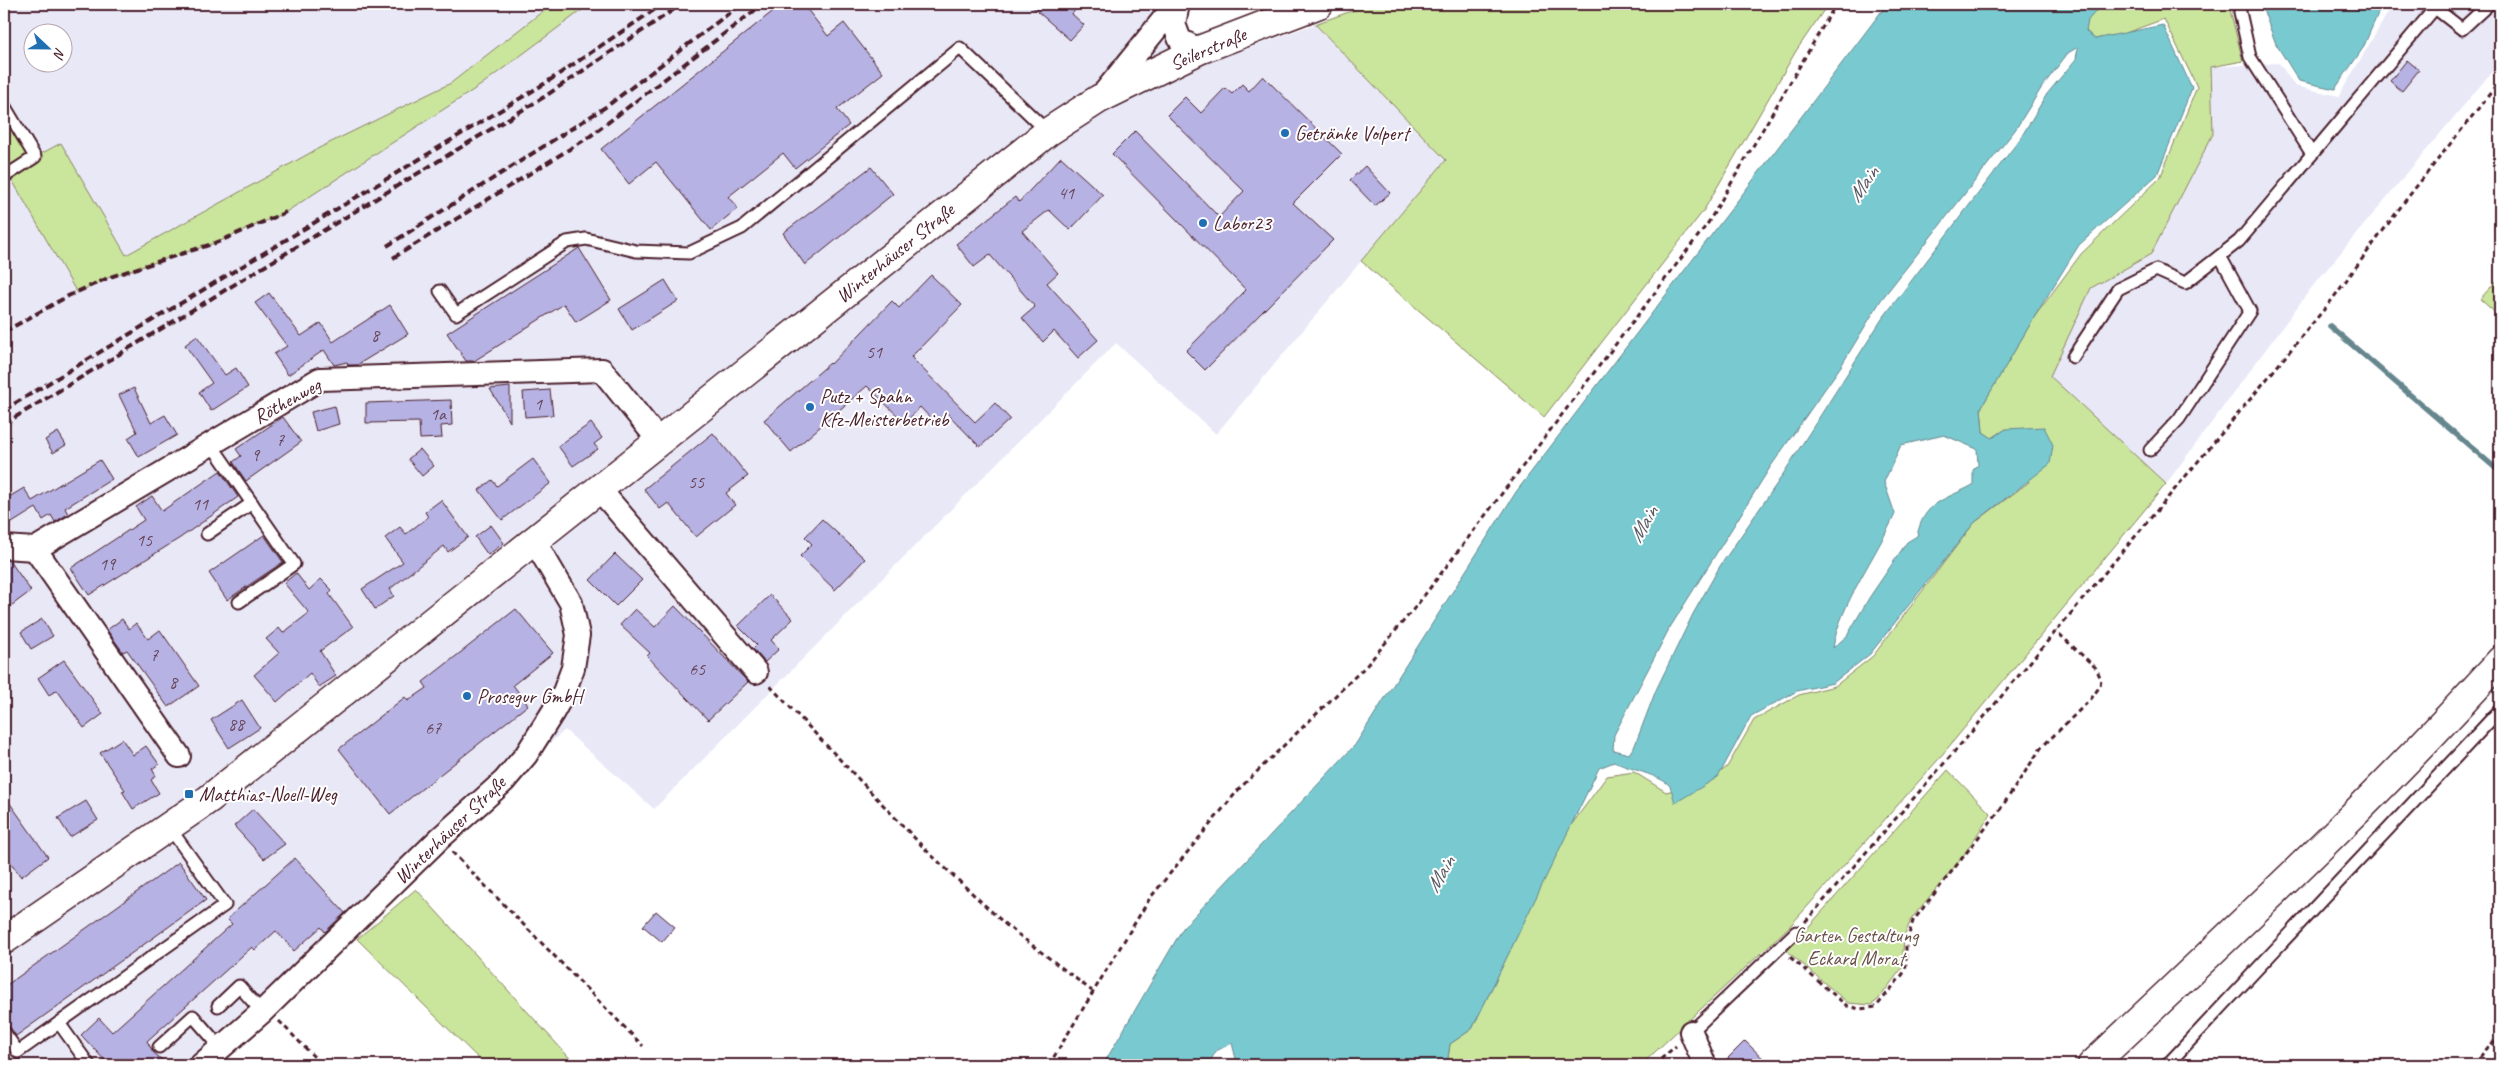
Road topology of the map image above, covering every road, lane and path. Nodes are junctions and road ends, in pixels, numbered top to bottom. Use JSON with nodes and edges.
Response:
{"nodes":[{"id":1,"x":1177,"y":4,"type":"edge"},
{"id":2,"x":1319,"y":4,"type":"edge"},
{"id":3,"x":1836,"y":4,"type":"edge"},
{"id":4,"x":2489,"y":4,"type":"edge"},
{"id":5,"x":2435,"y":6,"type":"edge"},
{"id":6,"x":2240,"y":12,"type":"dead end"},
{"id":7,"x":1199,"y":50,"type":"junction"},
{"id":8,"x":2500,"y":81,"type":"edge"},
{"id":9,"x":1099,"y":100,"type":"junction"},
{"id":10,"x":4,"y":105,"type":"edge"},
{"id":11,"x":1048,"y":132,"type":"junction"},
{"id":12,"x":2312,"y":154,"type":"junction"},
{"id":13,"x":4,"y":177,"type":"edge"},
{"id":14,"x":2220,"y":256,"type":"junction"},
{"id":15,"x":440,"y":291,"type":"dead end"},
{"id":16,"x":2073,"y":357,"type":"dead end"},
{"id":17,"x":660,"y":442,"type":"junction"},
{"id":18,"x":211,"y":444,"type":"junction"},
{"id":19,"x":2150,"y":450,"type":"dead end"},
{"id":20,"x":600,"y":490,"type":"junction"},
{"id":21,"x":252,"y":503,"type":"junction"},
{"id":22,"x":207,"y":534,"type":"dead end"},
{"id":23,"x":535,"y":542,"type":"junction"},
{"id":24,"x":4,"y":547,"type":"edge"},
{"id":25,"x":35,"y":549,"type":"junction"},
{"id":26,"x":239,"y":602,"type":"dead end"},
{"id":27,"x":2056,"y":631,"type":"junction"},
{"id":28,"x":2500,"y":661,"type":"edge"},
{"id":29,"x":756,"y":672,"type":"joint"},
{"id":30,"x":2500,"y":710,"type":"edge"},
{"id":31,"x":178,"y":756,"type":"dead end"},
{"id":32,"x":169,"y":827,"type":"junction"},
{"id":33,"x":439,"y":839,"type":"junction"},
{"id":34,"x":1796,"y":932,"type":"joint"},
{"id":35,"x":4,"y":940,"type":"edge"},
{"id":36,"x":1780,"y":949,"type":"junction"},
{"id":37,"x":1092,"y":991,"type":"junction"},
{"id":38,"x":218,"y":1006,"type":"dead end"},
{"id":39,"x":264,"y":1010,"type":"junction"},
{"id":40,"x":59,"y":1023,"type":"junction"},
{"id":41,"x":4,"y":1032,"type":"edge"},
{"id":42,"x":1691,"y":1032,"type":"junction"},
{"id":43,"x":2500,"y":1034,"type":"edge"},
{"id":44,"x":643,"y":1046,"type":"dead end"},
{"id":45,"x":159,"y":1047,"type":"dead end"},
{"id":46,"x":221,"y":1048,"type":"junction"},
{"id":47,"x":89,"y":1065,"type":"edge"},
{"id":48,"x":201,"y":1065,"type":"edge"},
{"id":49,"x":322,"y":1065,"type":"edge"},
{"id":50,"x":1049,"y":1065,"type":"edge"},
{"id":51,"x":1654,"y":1065,"type":"edge"},
{"id":52,"x":1705,"y":1065,"type":"edge"},
{"id":53,"x":2092,"y":1065,"type":"edge"},
{"id":54,"x":2167,"y":1065,"type":"edge"},
{"id":55,"x":2474,"y":1065,"type":"edge"}],
"edges":[{"from":1,"to":7,"type":"street","name":"Winterhäuser Straße"},
{"from":1,"to":9,"type":"street","name":"Winterhäuser Straße"},
{"from":2,"to":7,"type":"main road","name":"Seilerstraße"},
{"from":3,"to":37,"type":"path"},
{"from":4,"to":5,"type":"lane"},
{"from":5,"to":12,"type":"lane"},
{"from":6,"to":12,"type":"lane"},
{"from":7,"to":9,"type":"main road","name":"Seilerstraße"},
{"from":8,"to":27,"type":"path"},
{"from":9,"to":11,"type":"main road","name":"Winterhäuser Straße"},
{"from":10,"to":13,"type":"lane"},
{"from":11,"to":15,"type":"lane"},
{"from":11,"to":17,"type":"main road","name":"Winterhäuser Straße"},
{"from":12,"to":14,"type":"lane"},
{"from":14,"to":16,"type":"lane"},
{"from":14,"to":19,"type":"lane"},
{"from":17,"to":18,"type":"street","name":"Röthenweg"},
{"from":17,"to":20,"type":"main road","name":"Winterhäuser Straße"},
{"from":18,"to":21,"type":"lane"},
{"from":18,"to":25,"type":"street","name":"Röthenweg"},
{"from":20,"to":23,"type":"main road","name":"Winterhäuser Straße"},
{"from":20,"to":29,"type":"street"},
{"from":21,"to":22,"type":"lane"},
{"from":21,"to":26,"type":"lane"},
{"from":23,"to":32,"type":"main road","name":"Winterhäuser Straße"},
{"from":23,"to":33,"type":"street","name":"Winterhäuser Straße"},
{"from":24,"to":25,"type":"street"},
{"from":25,"to":31,"type":"street"},
{"from":27,"to":34,"type":"path"},
{"from":27,"to":36,"type":"path"},
{"from":28,"to":53,"type":"main road"},
{"from":29,"to":37,"type":"path"},
{"from":30,"to":54,"type":"lane"},
{"from":32,"to":35,"type":"main road","name":"Winterhäuser Straße"},
{"from":32,"to":40,"type":"lane"},
{"from":33,"to":39,"type":"street","name":"Winterhäuser Straße"},
{"from":33,"to":44,"type":"path"},
{"from":34,"to":36,"type":"lane"},
{"from":36,"to":42,"type":"lane"},
{"from":37,"to":50,"type":"path"},
{"from":38,"to":39,"type":"lane"},
{"from":39,"to":46,"type":"street","name":"Winterhäuser Straße"},
{"from":39,"to":49,"type":"path"},
{"from":40,"to":41,"type":"lane"},
{"from":40,"to":47,"type":"lane"},
{"from":42,"to":51,"type":"path"},
{"from":42,"to":52,"type":"street"},
{"from":43,"to":55,"type":"path"},
{"from":45,"to":46,"type":"lane"},
{"from":46,"to":48,"type":"street","name":"Winterhäuser Straße"}]}
